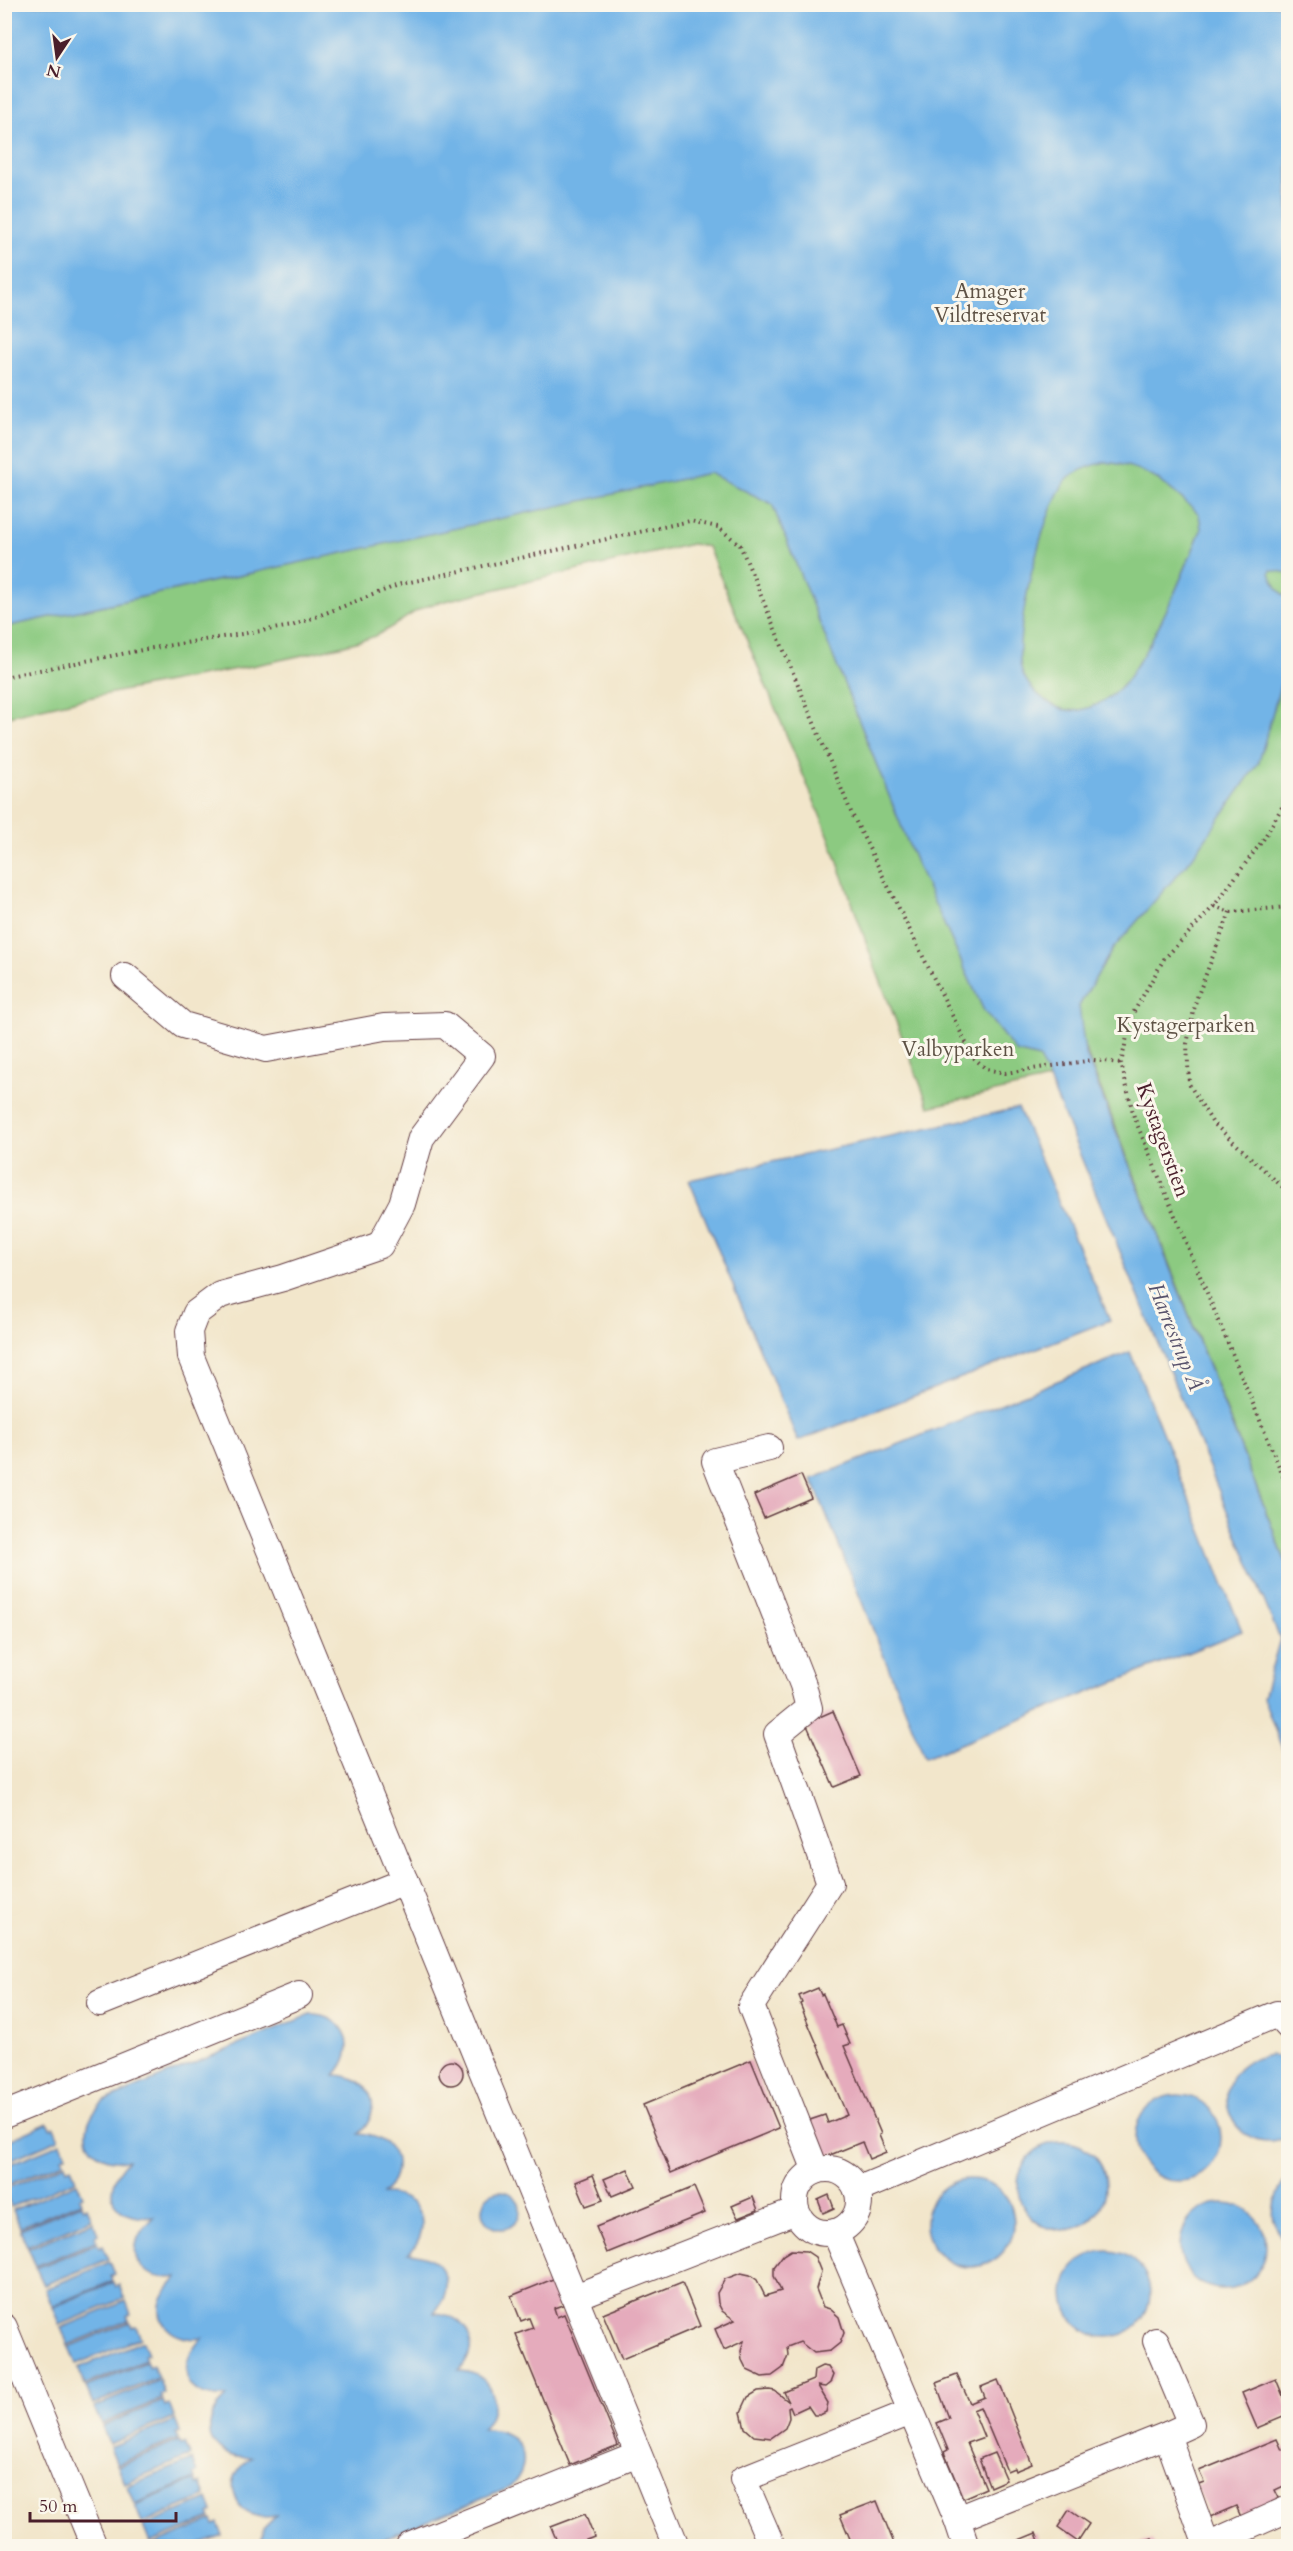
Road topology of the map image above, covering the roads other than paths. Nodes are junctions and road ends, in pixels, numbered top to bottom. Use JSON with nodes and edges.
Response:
{"nodes":[{"id":1,"x":125,"y":976,"type":"dead end"},
{"id":2,"x":769,"y":1448,"type":"dead end"},
{"id":3,"x":405,"y":1881,"type":"junction"},
{"id":4,"x":299,"y":1995,"type":"dead end"},
{"id":5,"x":100,"y":2003,"type":"dead end"},
{"id":6,"x":1288,"y":2026,"type":"edge"},
{"id":7,"x":4,"y":2115,"type":"edge"},
{"id":8,"x":816,"y":2171,"type":"junction"},
{"id":9,"x":857,"y":2190,"type":"junction"},
{"id":10,"x":796,"y":2211,"type":"junction"},
{"id":11,"x":835,"y":2232,"type":"junction"},
{"id":12,"x":574,"y":2297,"type":"junction"},
{"id":13,"x":4,"y":2327,"type":"edge"},
{"id":14,"x":1156,"y":2341,"type":"dead end"},
{"id":15,"x":911,"y":2412,"type":"junction"},
{"id":16,"x":1167,"y":2435,"type":"junction"},
{"id":17,"x":638,"y":2454,"type":"junction"},
{"id":18,"x":1288,"y":2509,"type":"edge"},
{"id":19,"x":957,"y":2519,"type":"junction"},
{"id":20,"x":1206,"y":2546,"type":"edge"},
{"id":21,"x":94,"y":2547,"type":"edge"},
{"id":22,"x":409,"y":2547,"type":"edge"},
{"id":23,"x":676,"y":2547,"type":"edge"},
{"id":24,"x":772,"y":2547,"type":"edge"},
{"id":25,"x":966,"y":2547,"type":"edge"}],
"edges":[{"from":1,"to":3,"type":"lane"},
{"from":2,"to":8,"type":"lane"},
{"from":3,"to":5,"type":"lane"},
{"from":3,"to":12,"type":"lane"},
{"from":4,"to":7,"type":"lane"},
{"from":6,"to":9,"type":"lane"},
{"from":8,"to":9,"type":"lane"},
{"from":8,"to":10,"type":"lane"},
{"from":9,"to":11,"type":"lane"},
{"from":10,"to":11,"type":"lane"},
{"from":10,"to":12,"type":"lane"},
{"from":11,"to":15,"type":"lane"},
{"from":12,"to":17,"type":"lane"},
{"from":13,"to":21,"type":"lane"},
{"from":14,"to":16,"type":"lane"},
{"from":15,"to":19,"type":"lane"},
{"from":15,"to":24,"type":"lane"},
{"from":16,"to":19,"type":"lane"},
{"from":16,"to":20,"type":"lane"},
{"from":17,"to":22,"type":"lane"},
{"from":17,"to":23,"type":"lane"},
{"from":18,"to":20,"type":"lane"},
{"from":19,"to":25,"type":"lane"}]}
